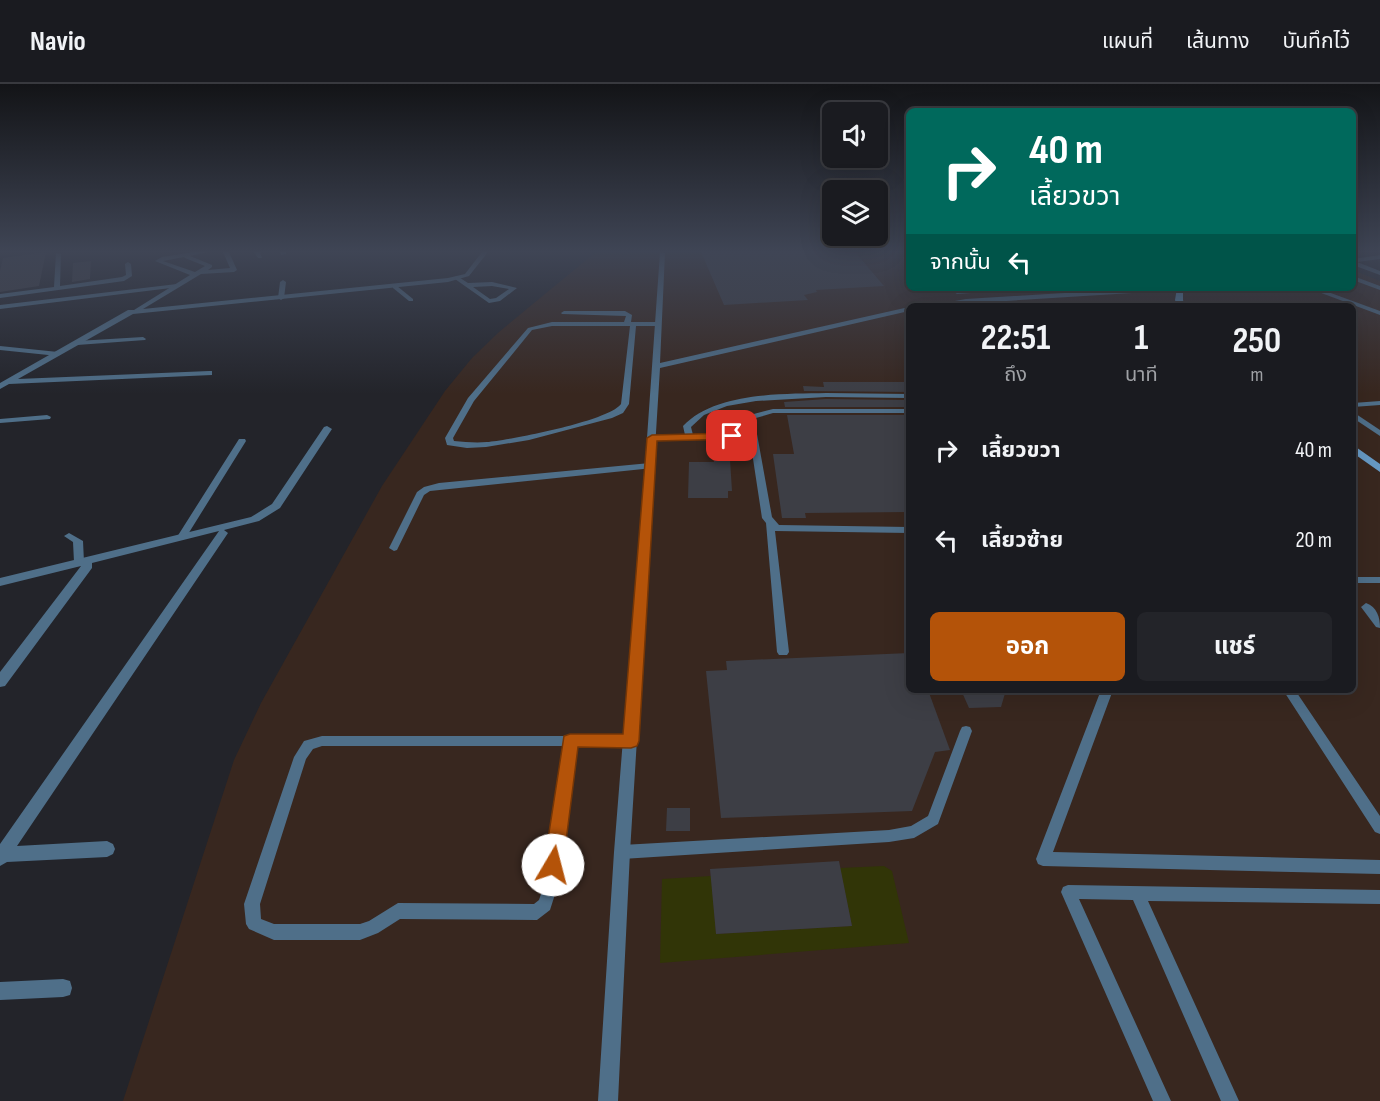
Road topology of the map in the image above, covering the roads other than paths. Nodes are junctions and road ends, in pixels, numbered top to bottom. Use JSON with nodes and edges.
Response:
{"nodes":[{"id":1,"x":69,"y":299,"type":"edge"},
{"id":2,"x":153,"y":299,"type":"edge"},
{"id":3,"x":265,"y":299,"type":"edge"},
{"id":4,"x":659,"y":299,"type":"edge"},
{"id":5,"x":963,"y":299,"type":"edge"},
{"id":6,"x":1005,"y":299,"type":"edge"},
{"id":7,"x":966,"y":302,"type":"junction"},
{"id":8,"x":957,"y":303,"type":"edge"},
{"id":9,"x":1356,"y":304,"type":"edge"},
{"id":10,"x":0,"y":308,"type":"edge"},
{"id":11,"x":906,"y":310,"type":"edge"},
{"id":12,"x":131,"y":312,"type":"junction"},
{"id":13,"x":564,"y":313,"type":"dead end"},
{"id":14,"x":1380,"y":313,"type":"edge"},
{"id":15,"x":630,"y":324,"type":"junction"},
{"id":16,"x":657,"y":324,"type":"junction"},
{"id":17,"x":143,"y":339,"type":"dead end"},
{"id":18,"x":77,"y":343,"type":"junction"},
{"id":19,"x":0,"y":348,"type":"edge"},
{"id":20,"x":58,"y":354,"type":"junction"},
{"id":21,"x":655,"y":367,"type":"junction"},
{"id":22,"x":209,"y":373,"type":"dead end"},
{"id":23,"x":3,"y":384,"type":"edge"},
{"id":24,"x":906,"y":396,"type":"edge"},
{"id":25,"x":1380,"y":403,"type":"edge"},
{"id":26,"x":1356,"y":405,"type":"edge"},
{"id":27,"x":906,"y":411,"type":"edge"},
{"id":28,"x":1356,"y":416,"type":"edge"},
{"id":29,"x":47,"y":417,"type":"dead end"},
{"id":30,"x":0,"y":422,"type":"edge"},
{"id":31,"x":327,"y":429,"type":"dead end"},
{"id":32,"x":1380,"y":434,"type":"edge"},
{"id":33,"x":753,"y":436,"type":"junction"},
{"id":34,"x":689,"y":437,"type":"junction"},
{"id":35,"x":652,"y":438,"type":"junction"},
{"id":36,"x":242,"y":441,"type":"dead end"},
{"id":37,"x":1356,"y":450,"type":"edge"},
{"id":38,"x":650,"y":466,"type":"junction"},
{"id":39,"x":1380,"y":469,"type":"edge"},
{"id":40,"x":770,"y":524,"type":"junction"},
{"id":41,"x":906,"y":530,"type":"edge"},
{"id":42,"x":222,"y":533,"type":"dead end"},
{"id":43,"x":69,"y":536,"type":"dead end"},
{"id":44,"x":182,"y":537,"type":"junction"},
{"id":45,"x":394,"y":548,"type":"dead end"},
{"id":46,"x":84,"y":564,"type":"junction"},
{"id":47,"x":1356,"y":580,"type":"edge"},
{"id":48,"x":1380,"y":580,"type":"edge"},
{"id":49,"x":0,"y":582,"type":"edge"},
{"id":50,"x":1366,"y":607,"type":"dead end"},
{"id":51,"x":1380,"y":624,"type":"edge"},
{"id":52,"x":783,"y":652,"type":"dead end"},
{"id":53,"x":0,"y":682,"type":"edge"},
{"id":54,"x":1106,"y":693,"type":"edge"},
{"id":55,"x":1291,"y":693,"type":"edge"},
{"id":56,"x":966,"y":730,"type":"dead end"},
{"id":57,"x":570,"y":741,"type":"junction"},
{"id":58,"x":631,"y":741,"type":"junction"},
{"id":59,"x":1380,"y":828,"type":"edge"},
{"id":60,"x":107,"y":849,"type":"dead end"},
{"id":61,"x":622,"y":852,"type":"junction"},
{"id":62,"x":1,"y":857,"type":"edge"},
{"id":63,"x":1380,"y":867,"type":"edge"},
{"id":64,"x":1137,"y":893,"type":"junction"},
{"id":65,"x":1380,"y":897,"type":"edge"},
{"id":66,"x":63,"y":988,"type":"dead end"},
{"id":67,"x":0,"y":991,"type":"edge"},
{"id":68,"x":608,"y":1101,"type":"edge"},
{"id":69,"x":1162,"y":1101,"type":"edge"},
{"id":70,"x":1230,"y":1101,"type":"edge"}],
"edges":[{"from":1,"to":10,"type":"lane"},
{"from":2,"to":12,"type":"street"},
{"from":3,"to":12,"type":"street"},
{"from":4,"to":16,"type":"street"},
{"from":5,"to":7,"type":"lane"},
{"from":6,"to":7,"type":"street"},
{"from":7,"to":8,"type":"street"},
{"from":9,"to":14,"type":"lane"},
{"from":11,"to":21,"type":"street"},
{"from":12,"to":18,"type":"street"},
{"from":13,"to":15,"type":"lane"},
{"from":15,"to":15,"type":"lane"},
{"from":15,"to":16,"type":"lane"},
{"from":16,"to":21,"type":"street"},
{"from":17,"to":18,"type":"lane"},
{"from":18,"to":20,"type":"street"},
{"from":19,"to":20,"type":"lane"},
{"from":20,"to":23,"type":"street"},
{"from":21,"to":35,"type":"street"},
{"from":22,"to":23,"type":"street"},
{"from":24,"to":34,"type":"lane"},
{"from":25,"to":26,"type":"lane"},
{"from":27,"to":33,"type":"lane"},
{"from":28,"to":32,"type":"lane"},
{"from":29,"to":30,"type":"lane"},
{"from":31,"to":44,"type":"street"},
{"from":33,"to":34,"type":"lane"},
{"from":33,"to":40,"type":"lane"},
{"from":34,"to":35,"type":"lane"},
{"from":35,"to":38,"type":"street"},
{"from":36,"to":44,"type":"lane"},
{"from":37,"to":39,"type":"street"},
{"from":38,"to":45,"type":"lane"},
{"from":38,"to":58,"type":"street"},
{"from":40,"to":41,"type":"lane"},
{"from":40,"to":52,"type":"lane"},
{"from":42,"to":62,"type":"street"},
{"from":43,"to":46,"type":"lane"},
{"from":44,"to":46,"type":"street"},
{"from":46,"to":49,"type":"street"},
{"from":46,"to":53,"type":"street"},
{"from":47,"to":48,"type":"lane"},
{"from":50,"to":51,"type":"lane"},
{"from":54,"to":63,"type":"lane"},
{"from":55,"to":59,"type":"lane"},
{"from":56,"to":61,"type":"lane"},
{"from":57,"to":57,"type":"lane"},
{"from":57,"to":58,"type":"lane"},
{"from":58,"to":61,"type":"street"},
{"from":60,"to":62,"type":"street"},
{"from":61,"to":68,"type":"street"},
{"from":64,"to":65,"type":"lane"},
{"from":64,"to":69,"type":"lane"},
{"from":64,"to":70,"type":"lane"},
{"from":66,"to":67,"type":"street"}]}
